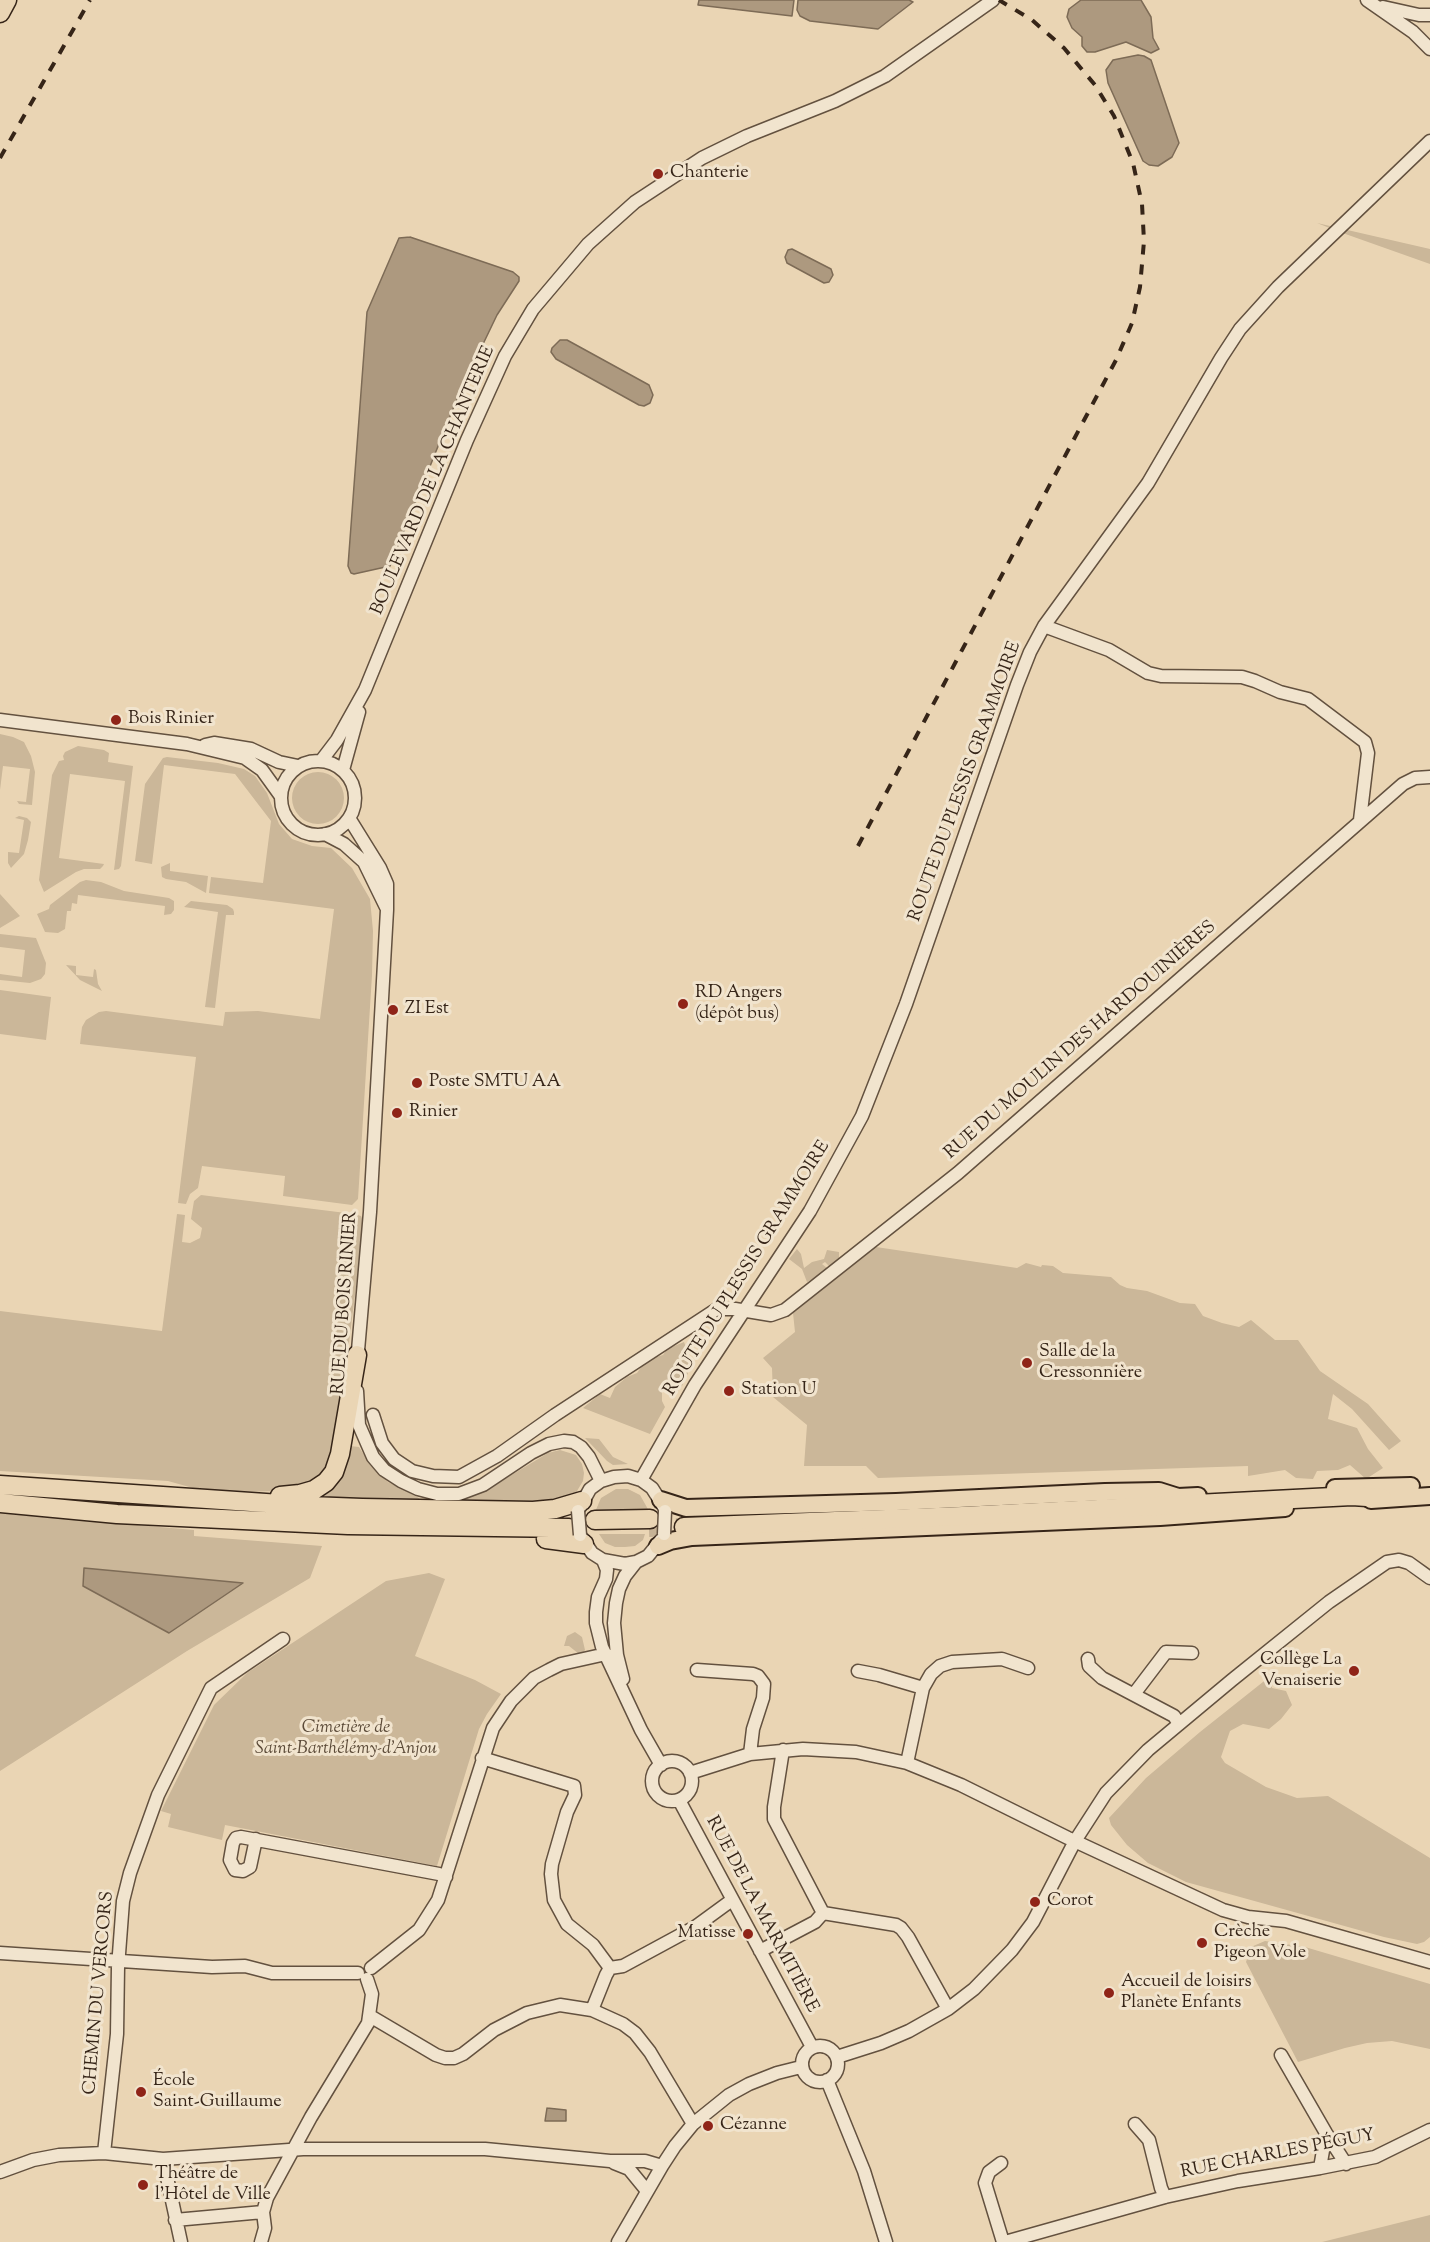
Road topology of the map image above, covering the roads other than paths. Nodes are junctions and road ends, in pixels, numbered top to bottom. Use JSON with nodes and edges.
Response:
{"nodes":[{"id":1,"x":7,"y":0,"type":"edge"},
{"id":2,"x":993,"y":0,"type":"edge"},
{"id":3,"x":1367,"y":0,"type":"edge"},
{"id":4,"x":1378,"y":6,"type":"junction"},
{"id":5,"x":0,"y":13,"type":"edge"},
{"id":6,"x":1430,"y":15,"type":"edge"},
{"id":7,"x":1430,"y":49,"type":"edge"},
{"id":8,"x":1430,"y":130,"type":"edge"},
{"id":9,"x":1430,"y":141,"type":"edge"},
{"id":10,"x":1415,"y":155,"type":"junction"},
{"id":11,"x":1044,"y":626,"type":"junction"},
{"id":12,"x":365,"y":690,"type":"junction"},
{"id":13,"x":0,"y":720,"type":"edge"},
{"id":14,"x":198,"y":746,"type":"junction"},
{"id":15,"x":321,"y":761,"type":"junction"},
{"id":16,"x":298,"y":766,"type":"junction"},
{"id":17,"x":343,"y":770,"type":"junction"},
{"id":18,"x":1430,"y":777,"type":"edge"},
{"id":19,"x":280,"y":795,"type":"junction"},
{"id":20,"x":349,"y":818,"type":"junction"},
{"id":21,"x":1360,"y":820,"type":"junction"},
{"id":22,"x":325,"y":834,"type":"junction"},
{"id":23,"x":387,"y":910,"type":"junction"},
{"id":24,"x":746,"y":1310,"type":"junction"},
{"id":25,"x":357,"y":1355,"type":"junction"},
{"id":26,"x":373,"y":1415,"type":"dead end"},
{"id":27,"x":641,"y":1480,"type":"junction"},
{"id":28,"x":601,"y":1481,"type":"junction"},
{"id":29,"x":0,"y":1485,"type":"edge"},
{"id":30,"x":1430,"y":1485,"type":"edge"},
{"id":31,"x":0,"y":1491,"type":"edge"},
{"id":32,"x":1430,"y":1496,"type":"edge"},
{"id":33,"x":196,"y":1497,"type":"junction"},
{"id":34,"x":1178,"y":1497,"type":"junction"},
{"id":35,"x":1382,"y":1498,"type":"junction"},
{"id":36,"x":0,"y":1503,"type":"edge"},
{"id":37,"x":582,"y":1523,"type":"junction"},
{"id":38,"x":658,"y":1523,"type":"junction"},
{"id":39,"x":603,"y":1560,"type":"junction"},
{"id":40,"x":636,"y":1562,"type":"junction"},
{"id":41,"x":1430,"y":1578,"type":"edge"},
{"id":42,"x":283,"y":1639,"type":"dead end"},
{"id":43,"x":1192,"y":1653,"type":"dead end"},
{"id":44,"x":606,"y":1654,"type":"junction"},
{"id":45,"x":1088,"y":1659,"type":"dead end"},
{"id":46,"x":1028,"y":1668,"type":"dead end"},
{"id":47,"x":697,"y":1670,"type":"dead end"},
{"id":48,"x":858,"y":1671,"type":"dead end"},
{"id":49,"x":923,"y":1688,"type":"junction"},
{"id":50,"x":1134,"y":1694,"type":"junction"},
{"id":51,"x":628,"y":1701,"type":"junction"},
{"id":52,"x":1179,"y":1724,"type":"junction"},
{"id":53,"x":783,"y":1750,"type":"junction"},
{"id":54,"x":750,"y":1754,"type":"junction"},
{"id":55,"x":482,"y":1758,"type":"junction"},
{"id":56,"x":907,"y":1762,"type":"junction"},
{"id":57,"x":662,"y":1765,"type":"junction"},
{"id":58,"x":690,"y":1773,"type":"junction"},
{"id":59,"x":679,"y":1800,"type":"junction"},
{"id":60,"x":256,"y":1839,"type":"dead end"},
{"id":61,"x":1075,"y":1841,"type":"junction"},
{"id":62,"x":446,"y":1878,"type":"junction"},
{"id":63,"x":732,"y":1900,"type":"junction"},
{"id":64,"x":823,"y":1913,"type":"junction"},
{"id":65,"x":760,"y":1951,"type":"junction"},
{"id":66,"x":0,"y":1953,"type":"edge"},
{"id":67,"x":1428,"y":1959,"type":"edge"},
{"id":68,"x":118,"y":1960,"type":"junction"},
{"id":69,"x":610,"y":1968,"type":"junction"},
{"id":70,"x":365,"y":1973,"type":"junction"},
{"id":71,"x":948,"y":2009,"type":"junction"},
{"id":72,"x":592,"y":2010,"type":"junction"},
{"id":73,"x":370,"y":2016,"type":"junction"},
{"id":74,"x":812,"y":2047,"type":"junction"},
{"id":75,"x":1281,"y":2055,"type":"dead end"},
{"id":76,"x":837,"y":2057,"type":"junction"},
{"id":77,"x":801,"y":2067,"type":"junction"},
{"id":78,"x":827,"y":2080,"type":"junction"},
{"id":79,"x":693,"y":2124,"type":"junction"},
{"id":80,"x":1135,"y":2124,"type":"dead end"},
{"id":81,"x":1430,"y":2130,"type":"edge"},
{"id":82,"x":1326,"y":2133,"type":"junction"},
{"id":83,"x":294,"y":2150,"type":"junction"},
{"id":84,"x":104,"y":2153,"type":"junction"},
{"id":85,"x":163,"y":2159,"type":"junction"},
{"id":86,"x":610,"y":2161,"type":"junction"},
{"id":87,"x":1001,"y":2163,"type":"dead end"},
{"id":88,"x":1346,"y":2164,"type":"junction"},
{"id":89,"x":662,"y":2166,"type":"junction"},
{"id":90,"x":1320,"y":2168,"type":"junction"},
{"id":91,"x":0,"y":2172,"type":"edge"},
{"id":92,"x":648,"y":2189,"type":"junction"},
{"id":93,"x":1165,"y":2197,"type":"junction"},
{"id":94,"x":263,"y":2212,"type":"junction"},
{"id":95,"x":175,"y":2220,"type":"junction"},
{"id":96,"x":181,"y":2242,"type":"edge"},
{"id":97,"x":261,"y":2242,"type":"edge"},
{"id":98,"x":618,"y":2242,"type":"edge"},
{"id":99,"x":886,"y":2242,"type":"edge"},
{"id":100,"x":1004,"y":2242,"type":"edge"}],
"edges":[{"from":1,"to":5,"type":"highway"},
{"from":2,"to":12,"type":"street","name":"BOULEVARD DE LA CHANTERIE"},
{"from":3,"to":4,"type":"street"},
{"from":4,"to":6,"type":"street"},
{"from":4,"to":7,"type":"street"},
{"from":8,"to":10,"type":"street","name":"ROUTE DU PLESSIS GRAMMOIRE"},
{"from":9,"to":10,"type":"street","name":"ROUTE DU PLESSIS GRAMMOIRE"},
{"from":10,"to":11,"type":"street","name":"ROUTE DU PLESSIS GRAMMOIRE"},
{"from":11,"to":21,"type":"street"},
{"from":11,"to":24,"type":"street","name":"ROUTE DU PLESSIS GRAMMOIRE"},
{"from":12,"to":15,"type":"street","name":"BOULEVARD DE LA CHANTERIE"},
{"from":12,"to":17,"type":"street","name":"BOULEVARD DE LA CHANTERIE"},
{"from":13,"to":14,"type":"street"},
{"from":14,"to":16,"type":"street"},
{"from":14,"to":19,"type":"street"},
{"from":15,"to":16,"type":"street"},
{"from":15,"to":17,"type":"street"},
{"from":16,"to":19,"type":"street"},
{"from":17,"to":20,"type":"street"},
{"from":18,"to":21,"type":"street","name":"RUE DU MOULIN DES HARDOUINIÈRES"},
{"from":19,"to":22,"type":"street"},
{"from":20,"to":22,"type":"street"},
{"from":20,"to":23,"type":"street","name":"RUE DU BOIS RINIER"},
{"from":21,"to":24,"type":"street","name":"RUE DU MOULIN DES HARDOUINIÈRES"},
{"from":22,"to":23,"type":"street","name":"RUE DU BOIS RINIER"},
{"from":23,"to":25,"type":"street","name":"RUE DU BOIS RINIER"},
{"from":24,"to":26,"type":"street","name":"RUE DU MOULIN DES HARDOUINIÈRES"},
{"from":24,"to":27,"type":"street","name":"ROUTE DU PLESSIS GRAMMOIRE"},
{"from":25,"to":28,"type":"street","name":"RUE DU BOIS RINIER"},
{"from":25,"to":33,"type":"highway"},
{"from":27,"to":28,"type":"street"},
{"from":27,"to":38,"type":"street"},
{"from":28,"to":37,"type":"street"},
{"from":29,"to":33,"type":"highway"},
{"from":30,"to":34,"type":"main road"},
{"from":31,"to":37,"type":"highway"},
{"from":32,"to":35,"type":"main road"},
{"from":33,"to":37,"type":"highway"},
{"from":34,"to":35,"type":"highway"},
{"from":34,"to":38,"type":"main road"},
{"from":35,"to":38,"type":"main road"},
{"from":36,"to":37,"type":"highway"},
{"from":37,"to":38,"type":"highway"},
{"from":37,"to":39,"type":"street"},
{"from":38,"to":40,"type":"street"},
{"from":39,"to":40,"type":"street"},
{"from":39,"to":44,"type":"street"},
{"from":40,"to":51,"type":"street"},
{"from":41,"to":52,"type":"street"},
{"from":42,"to":68,"type":"street","name":"CHEMIN DU VERCORS"},
{"from":43,"to":50,"type":"street"},
{"from":44,"to":51,"type":"street"},
{"from":44,"to":55,"type":"street"},
{"from":45,"to":50,"type":"street"},
{"from":46,"to":49,"type":"street"},
{"from":47,"to":54,"type":"street"},
{"from":48,"to":49,"type":"street"},
{"from":49,"to":56,"type":"street"},
{"from":50,"to":52,"type":"street"},
{"from":51,"to":57,"type":"street"},
{"from":52,"to":61,"type":"street"},
{"from":53,"to":54,"type":"street"},
{"from":53,"to":56,"type":"street"},
{"from":53,"to":64,"type":"street"},
{"from":54,"to":58,"type":"street"},
{"from":55,"to":62,"type":"street"},
{"from":55,"to":69,"type":"street"},
{"from":56,"to":61,"type":"street"},
{"from":57,"to":58,"type":"street"},
{"from":57,"to":59,"type":"street"},
{"from":58,"to":59,"type":"street"},
{"from":59,"to":63,"type":"street","name":"RUE DE LA MARMITIÈRE"},
{"from":60,"to":62,"type":"street"},
{"from":61,"to":67,"type":"street"},
{"from":61,"to":71,"type":"street"},
{"from":62,"to":70,"type":"street"},
{"from":63,"to":65,"type":"street","name":"RUE DE LA MARMITIÈRE"},
{"from":63,"to":69,"type":"street"},
{"from":64,"to":65,"type":"street"},
{"from":64,"to":71,"type":"street"},
{"from":65,"to":74,"type":"street","name":"RUE DE LA MARMITIÈRE"},
{"from":66,"to":68,"type":"street"},
{"from":68,"to":70,"type":"street"},
{"from":68,"to":84,"type":"street","name":"CHEMIN DU VERCORS"},
{"from":69,"to":72,"type":"street"},
{"from":70,"to":73,"type":"street"},
{"from":71,"to":76,"type":"street"},
{"from":72,"to":73,"type":"street"},
{"from":72,"to":79,"type":"street"},
{"from":73,"to":83,"type":"street"},
{"from":74,"to":76,"type":"street"},
{"from":74,"to":77,"type":"street"},
{"from":75,"to":82,"type":"street"},
{"from":76,"to":78,"type":"street"},
{"from":77,"to":78,"type":"street"},
{"from":77,"to":79,"type":"street"},
{"from":78,"to":99,"type":"street"},
{"from":79,"to":89,"type":"street"},
{"from":80,"to":93,"type":"street","name":"RUE CHARLES PÉGUY"},
{"from":81,"to":88,"type":"street","name":"RUE CHARLES PÉGUY"},
{"from":82,"to":88,"type":"street"},
{"from":82,"to":90,"type":"street"},
{"from":83,"to":85,"type":"street"},
{"from":83,"to":86,"type":"street"},
{"from":83,"to":94,"type":"street"},
{"from":84,"to":85,"type":"street"},
{"from":84,"to":91,"type":"street"},
{"from":85,"to":95,"type":"street"},
{"from":86,"to":89,"type":"street"},
{"from":86,"to":92,"type":"street"},
{"from":87,"to":100,"type":"street","name":"RUE CHARLES PÉGUY"},
{"from":88,"to":90,"type":"street","name":"RUE CHARLES PÉGUY"},
{"from":89,"to":92,"type":"street"},
{"from":90,"to":93,"type":"street","name":"RUE CHARLES PÉGUY"},
{"from":92,"to":98,"type":"street"},
{"from":93,"to":100,"type":"street","name":"RUE CHARLES PÉGUY"},
{"from":94,"to":95,"type":"street"},
{"from":94,"to":97,"type":"street"},
{"from":95,"to":96,"type":"street"}]}
